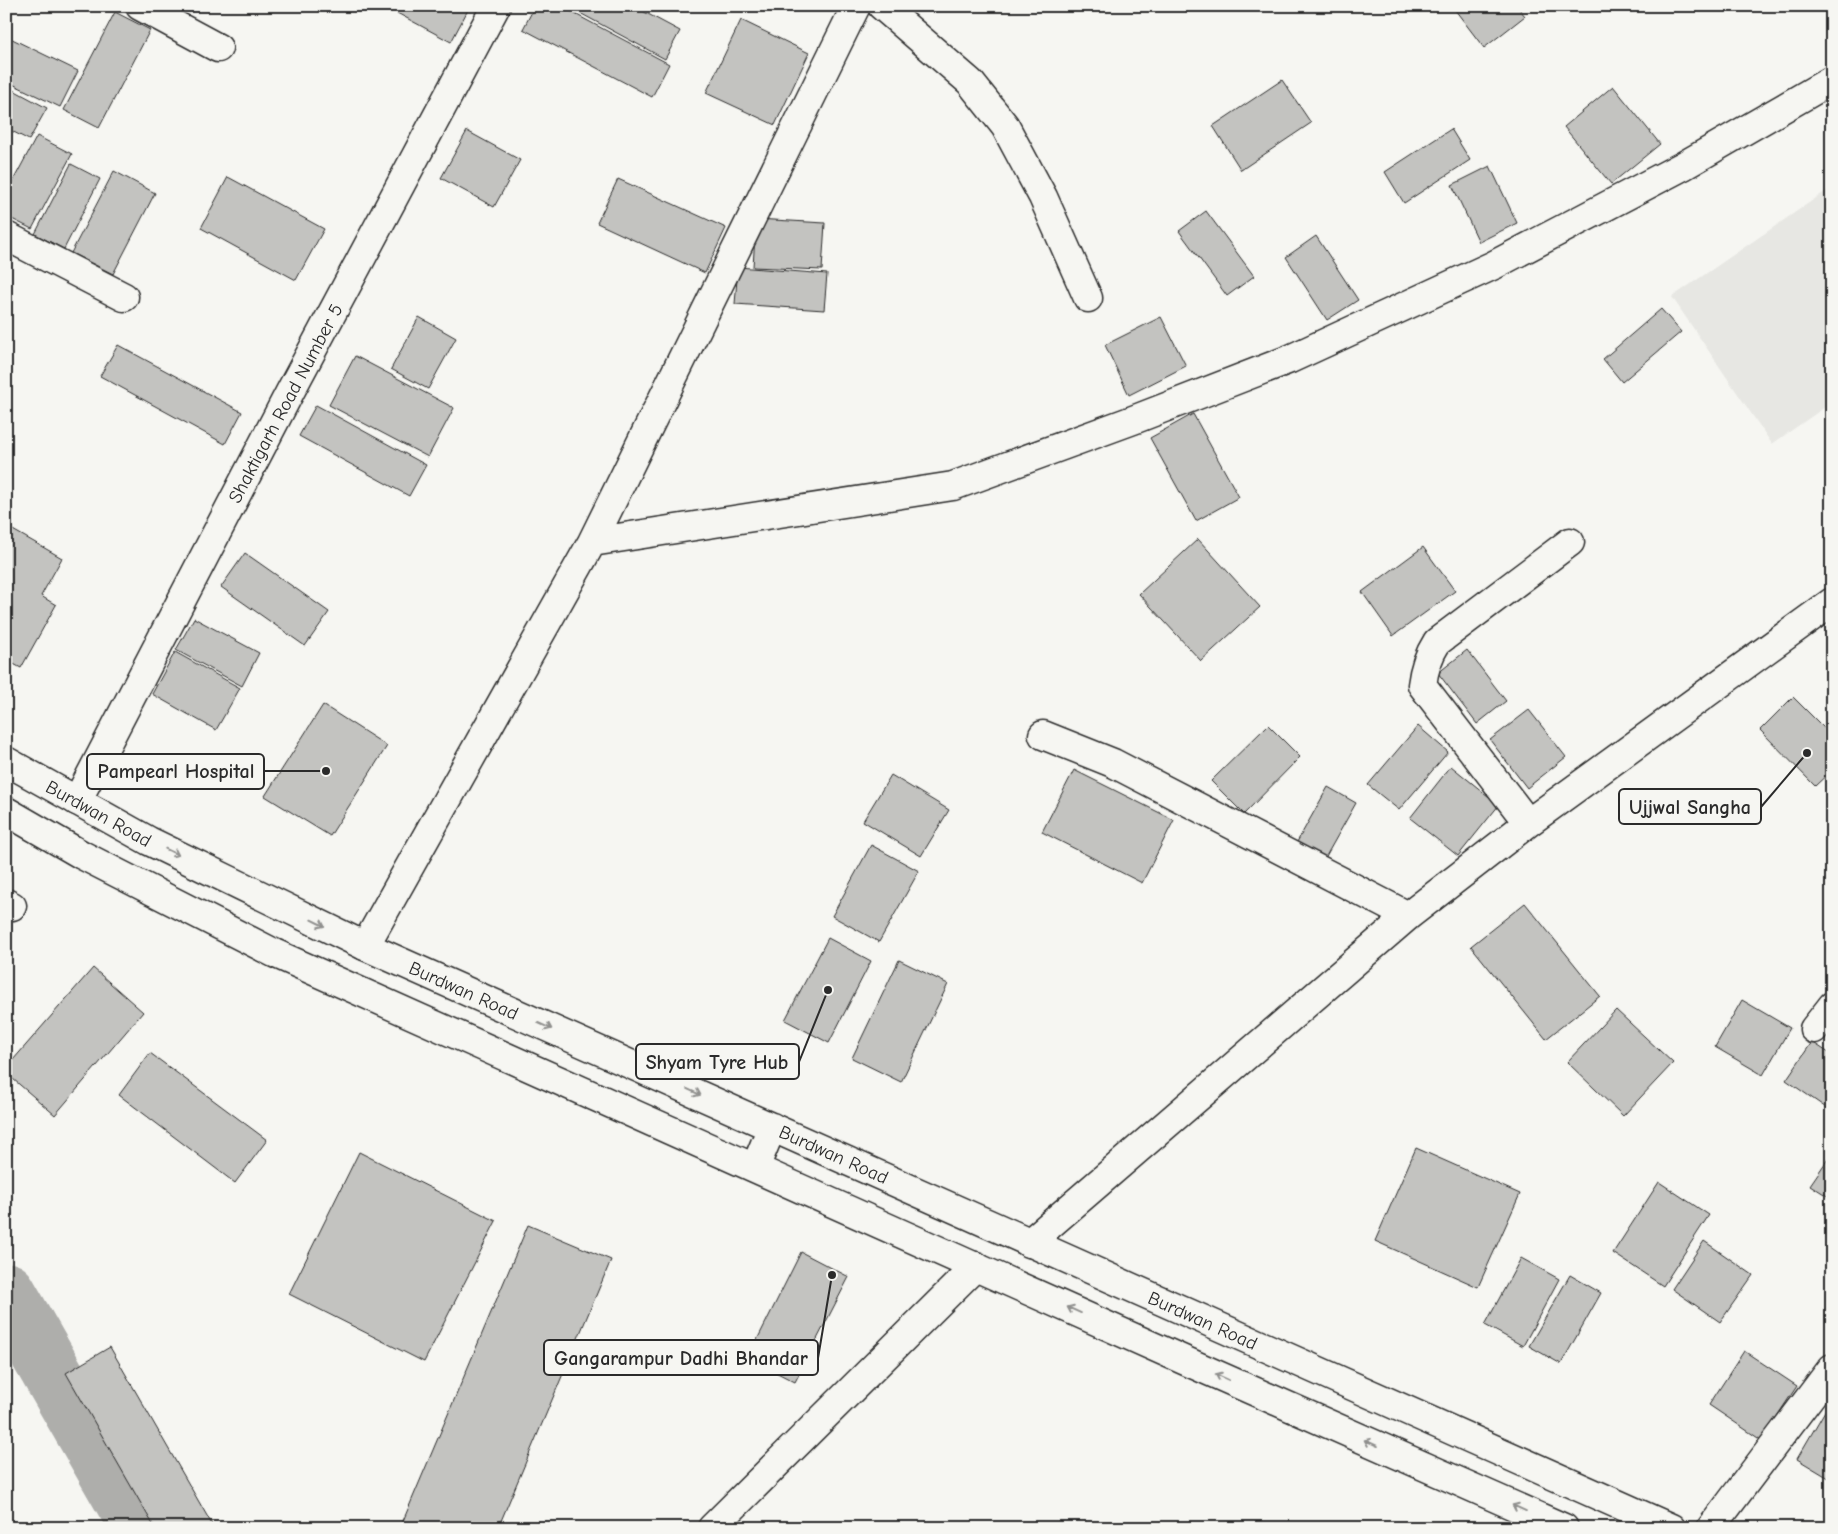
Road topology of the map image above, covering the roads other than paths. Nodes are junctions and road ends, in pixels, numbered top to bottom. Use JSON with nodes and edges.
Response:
{"nodes":[{"id":1,"x":140,"y":6,"type":"edge"},
{"id":2,"x":496,"y":6,"type":"edge"},
{"id":3,"x":856,"y":6,"type":"edge"},
{"id":4,"x":882,"y":6,"type":"edge"},
{"id":5,"x":218,"y":48,"type":"dead end"},
{"id":6,"x":1832,"y":80,"type":"edge"},
{"id":7,"x":6,"y":236,"type":"edge"},
{"id":8,"x":124,"y":297,"type":"dead end"},
{"id":9,"x":1088,"y":298,"type":"dead end"},
{"id":10,"x":592,"y":542,"type":"junction"},
{"id":11,"x":1570,"y":542,"type":"dead end"},
{"id":12,"x":1832,"y":602,"type":"edge"},
{"id":13,"x":1043,"y":735,"type":"dead end"},
{"id":14,"x":6,"y":761,"type":"edge"},
{"id":15,"x":77,"y":802,"type":"junction"},
{"id":16,"x":6,"y":811,"type":"edge"},
{"id":17,"x":1528,"y":823,"type":"junction"},
{"id":18,"x":1408,"y":916,"type":"junction"},
{"id":19,"x":365,"y":946,"type":"junction"},
{"id":20,"x":1832,"y":1006,"type":"edge"},
{"id":21,"x":1814,"y":1030,"type":"dead end"},
{"id":22,"x":772,"y":1127,"type":"junction"},
{"id":23,"x":756,"y":1168,"type":"junction"},
{"id":24,"x":1030,"y":1243,"type":"junction"},
{"id":25,"x":976,"y":1266,"type":"junction"},
{"id":26,"x":1832,"y":1368,"type":"edge"},
{"id":27,"x":712,"y":1528,"type":"edge"},
{"id":28,"x":1564,"y":1528,"type":"edge"},
{"id":29,"x":1671,"y":1528,"type":"edge"},
{"id":30,"x":1712,"y":1528,"type":"edge"}],
"edges":[{"from":1,"to":5,"type":"street"},
{"from":2,"to":15,"type":"street","name":"Shaktigarh Road Number 5"},
{"from":3,"to":10,"type":"street"},
{"from":4,"to":9,"type":"street"},
{"from":6,"to":10,"type":"street"},
{"from":7,"to":8,"type":"street"},
{"from":10,"to":19,"type":"street"},
{"from":11,"to":17,"type":"street"},
{"from":12,"to":17,"type":"street"},
{"from":13,"to":18,"type":"street"},
{"from":14,"to":15,"type":"street","name":"Burdwan Road"},
{"from":15,"to":19,"type":"street","name":"Burdwan Road","one_way":true},
{"from":16,"to":23,"type":"street"},
{"from":17,"to":18,"type":"street"},
{"from":18,"to":24,"type":"street"},
{"from":19,"to":22,"type":"street","name":"Burdwan Road","one_way":true},
{"from":20,"to":21,"type":"street"},
{"from":22,"to":23,"type":"street"},
{"from":22,"to":24,"type":"street","name":"Burdwan Road"},
{"from":23,"to":25,"type":"street"},
{"from":24,"to":29,"type":"street","name":"Burdwan Road"},
{"from":25,"to":27,"type":"street"},
{"from":28,"to":25,"type":"street","one_way":true},
{"from":26,"to":30,"type":"street"}]}
